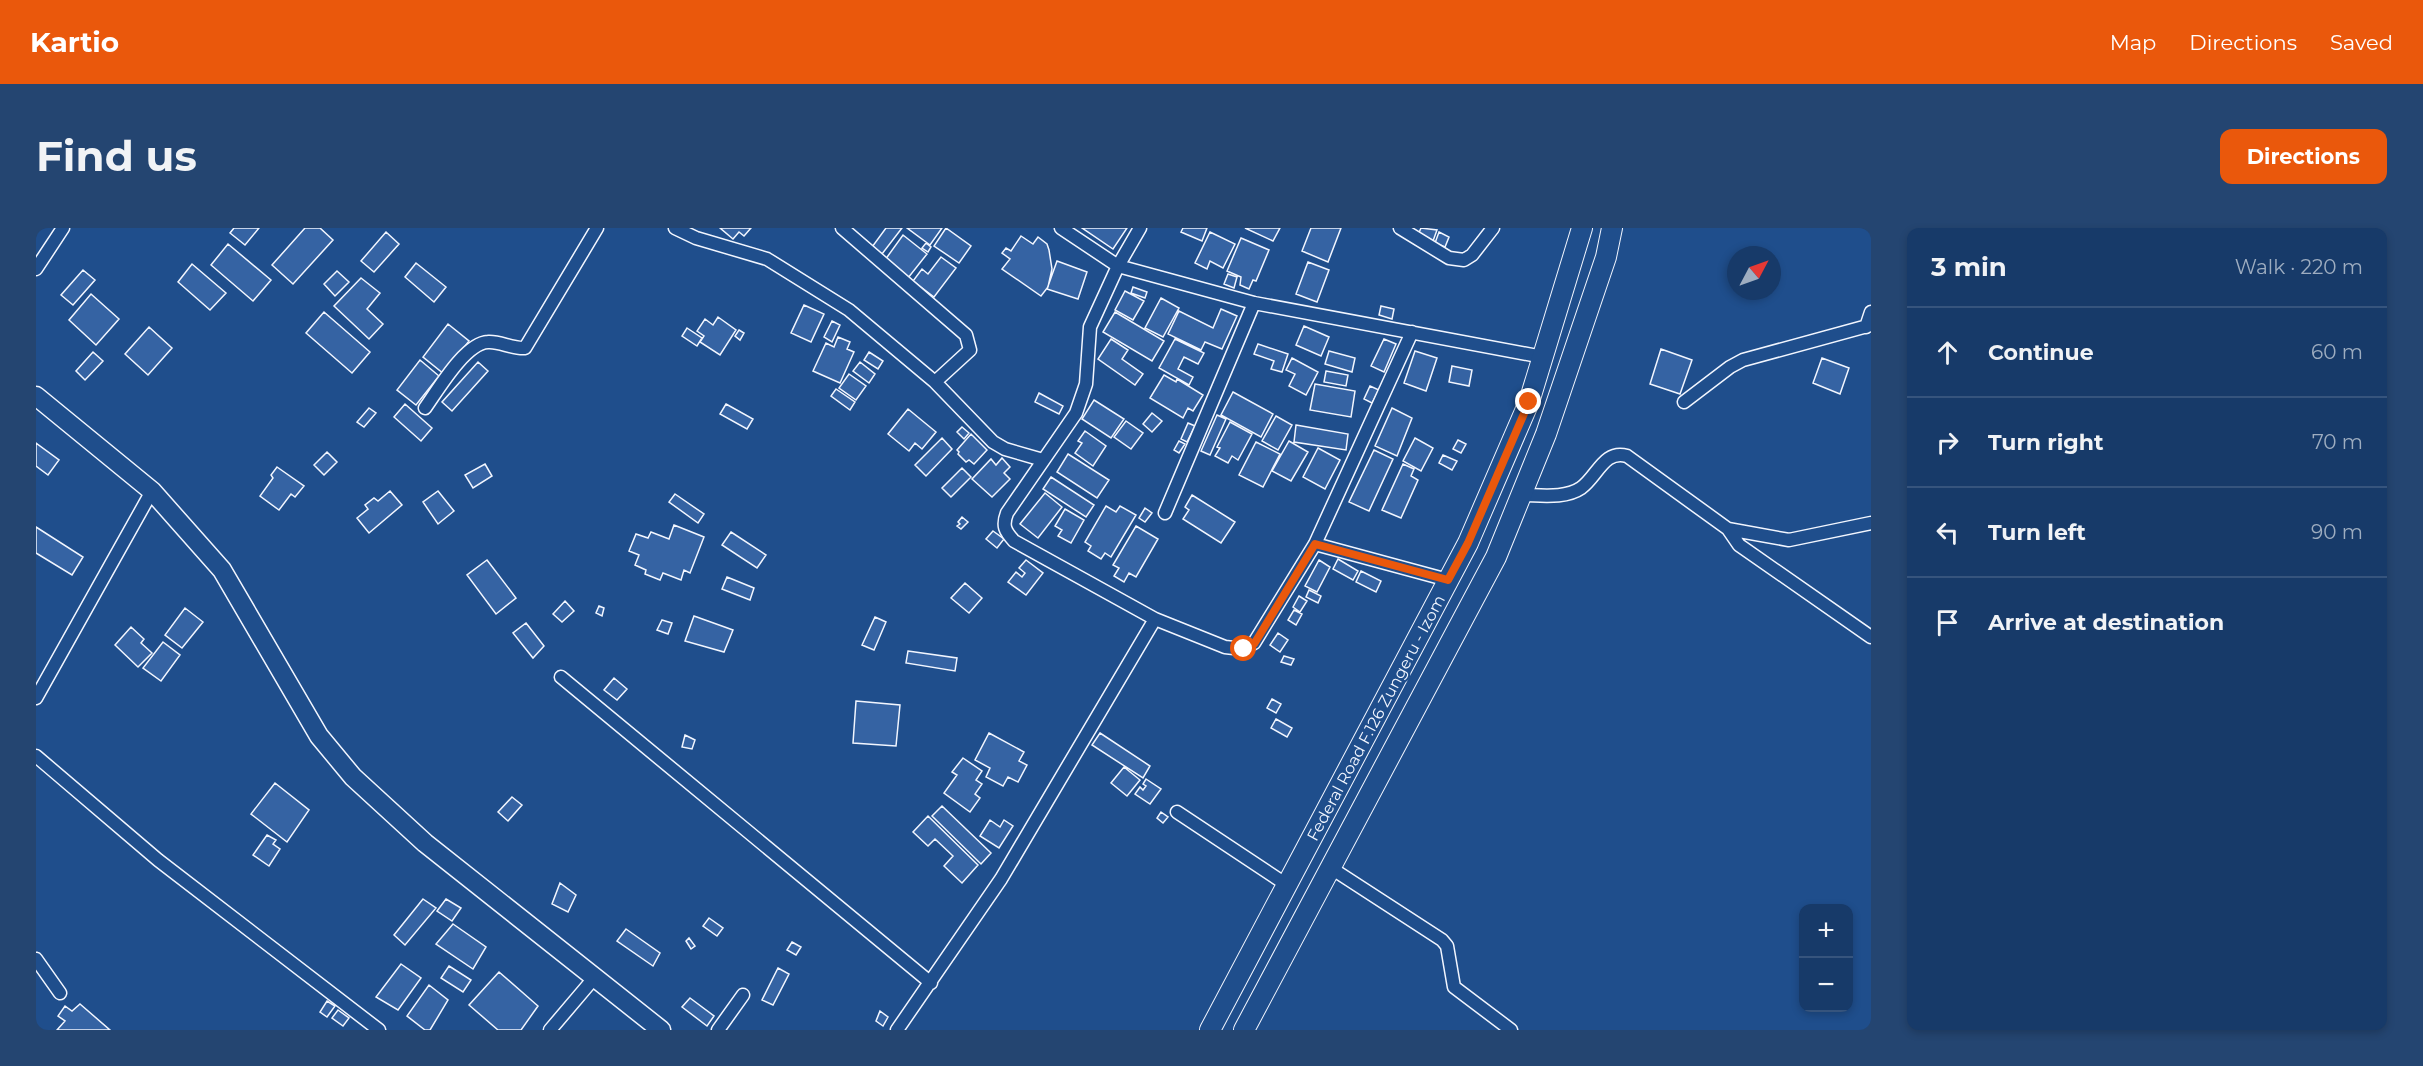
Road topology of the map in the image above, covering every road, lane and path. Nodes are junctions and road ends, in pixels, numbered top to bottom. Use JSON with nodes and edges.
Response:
{"nodes":[{"id":1,"x":63,"y":228,"type":"edge"},
{"id":2,"x":597,"y":228,"type":"edge"},
{"id":3,"x":675,"y":228,"type":"edge"},
{"id":4,"x":842,"y":228,"type":"edge"},
{"id":5,"x":1061,"y":228,"type":"edge"},
{"id":6,"x":1140,"y":228,"type":"edge"},
{"id":7,"x":1400,"y":228,"type":"edge"},
{"id":8,"x":1493,"y":228,"type":"edge"},
{"id":9,"x":1581,"y":228,"type":"edge"},
{"id":10,"x":1612,"y":228,"type":"edge"},
{"id":11,"x":1118,"y":266,"type":"junction"},
{"id":12,"x":36,"y":269,"type":"edge"},
{"id":13,"x":1254,"y":303,"type":"junction"},
{"id":14,"x":1871,"y":312,"type":"edge"},
{"id":15,"x":1869,"y":327,"type":"edge"},
{"id":16,"x":1412,"y":332,"type":"junction"},
{"id":17,"x":1543,"y":357,"type":"junction"},
{"id":18,"x":935,"y":382,"type":"junction"},
{"id":19,"x":36,"y":396,"type":"edge"},
{"id":20,"x":1684,"y":402,"type":"dead end"},
{"id":21,"x":425,"y":408,"type":"dead end"},
{"id":22,"x":1043,"y":460,"type":"junction"},
{"id":23,"x":152,"y":490,"type":"junction"},
{"id":24,"x":1521,"y":495,"type":"junction"},
{"id":25,"x":1165,"y":513,"type":"dead end"},
{"id":26,"x":1871,"y":523,"type":"edge"},
{"id":27,"x":1728,"y":529,"type":"junction"},
{"id":28,"x":1315,"y":544,"type":"junction"},
{"id":29,"x":1448,"y":580,"type":"junction"},
{"id":30,"x":1155,"y":619,"type":"junction"},
{"id":31,"x":1871,"y":637,"type":"edge"},
{"id":32,"x":561,"y":677,"type":"dead end"},
{"id":33,"x":36,"y":698,"type":"edge"},
{"id":34,"x":1377,"y":715,"type":"junction"},
{"id":35,"x":1404,"y":729,"type":"junction"},
{"id":36,"x":36,"y":756,"type":"edge"},
{"id":37,"x":1177,"y":812,"type":"dead end"},
{"id":38,"x":1330,"y":868,"type":"junction"},
{"id":39,"x":1287,"y":885,"type":"junction"},
{"id":40,"x":36,"y":958,"type":"edge"},
{"id":41,"x":595,"y":977,"type":"junction"},
{"id":42,"x":931,"y":983,"type":"junction"},
{"id":43,"x":60,"y":993,"type":"dead end"},
{"id":44,"x":743,"y":995,"type":"dead end"},
{"id":45,"x":379,"y":1030,"type":"edge"},
{"id":46,"x":550,"y":1030,"type":"edge"},
{"id":47,"x":661,"y":1030,"type":"edge"},
{"id":48,"x":718,"y":1030,"type":"edge"},
{"id":49,"x":897,"y":1030,"type":"edge"},
{"id":50,"x":1210,"y":1030,"type":"edge"},
{"id":51,"x":1244,"y":1030,"type":"edge"},
{"id":52,"x":1511,"y":1030,"type":"edge"}],
"edges":[{"from":1,"to":12,"type":"street"},
{"from":2,"to":21,"type":"street"},
{"from":3,"to":18,"type":"street"},
{"from":4,"to":18,"type":"street"},
{"from":5,"to":11,"type":"street"},
{"from":6,"to":11,"type":"street"},
{"from":7,"to":8,"type":"street"},
{"from":9,"to":17,"type":"main road","name":"Federal Road F.126 Zungeru - Izom"},
{"from":10,"to":24,"type":"main road","name":"Federal Road F.126 Zungeru - Izom"},
{"from":11,"to":13,"type":"street"},
{"from":11,"to":22,"type":"street"},
{"from":13,"to":16,"type":"street"},
{"from":13,"to":25,"type":"street"},
{"from":14,"to":15,"type":"street"},
{"from":15,"to":20,"type":"street"},
{"from":16,"to":17,"type":"street"},
{"from":16,"to":28,"type":"street"},
{"from":17,"to":29,"type":"main road","name":"Federal Road F.126 Zungeru - Izom"},
{"from":18,"to":22,"type":"street"},
{"from":19,"to":23,"type":"street"},
{"from":22,"to":30,"type":"street"},
{"from":23,"to":33,"type":"street"},
{"from":23,"to":41,"type":"street"},
{"from":24,"to":27,"type":"street"},
{"from":24,"to":35,"type":"main road","name":"Federal Road F.126 Zungeru - Izom"},
{"from":26,"to":27,"type":"street"},
{"from":27,"to":31,"type":"street"},
{"from":28,"to":29,"type":"street"},
{"from":28,"to":30,"type":"street"},
{"from":29,"to":34,"type":"main road","name":"Federal Road F.126 Zungeru - Izom"},
{"from":30,"to":42,"type":"street"},
{"from":32,"to":42,"type":"street"},
{"from":34,"to":35,"type":"main road"},
{"from":34,"to":39,"type":"main road","name":"Federal Road F.126 Zungeru - Izom"},
{"from":35,"to":38,"type":"main road","name":"Federal Road F.126 Zungeru - Izom"},
{"from":36,"to":45,"type":"street"},
{"from":37,"to":39,"type":"street"},
{"from":38,"to":51,"type":"main road","name":"Federal Road F.126 Zungeru - Izom"},
{"from":38,"to":52,"type":"street"},
{"from":39,"to":50,"type":"main road","name":"Federal Road F.126 Zungeru - Izom"},
{"from":40,"to":43,"type":"street"},
{"from":41,"to":46,"type":"street"},
{"from":41,"to":47,"type":"street"},
{"from":42,"to":49,"type":"street"},
{"from":44,"to":48,"type":"street"}]}
